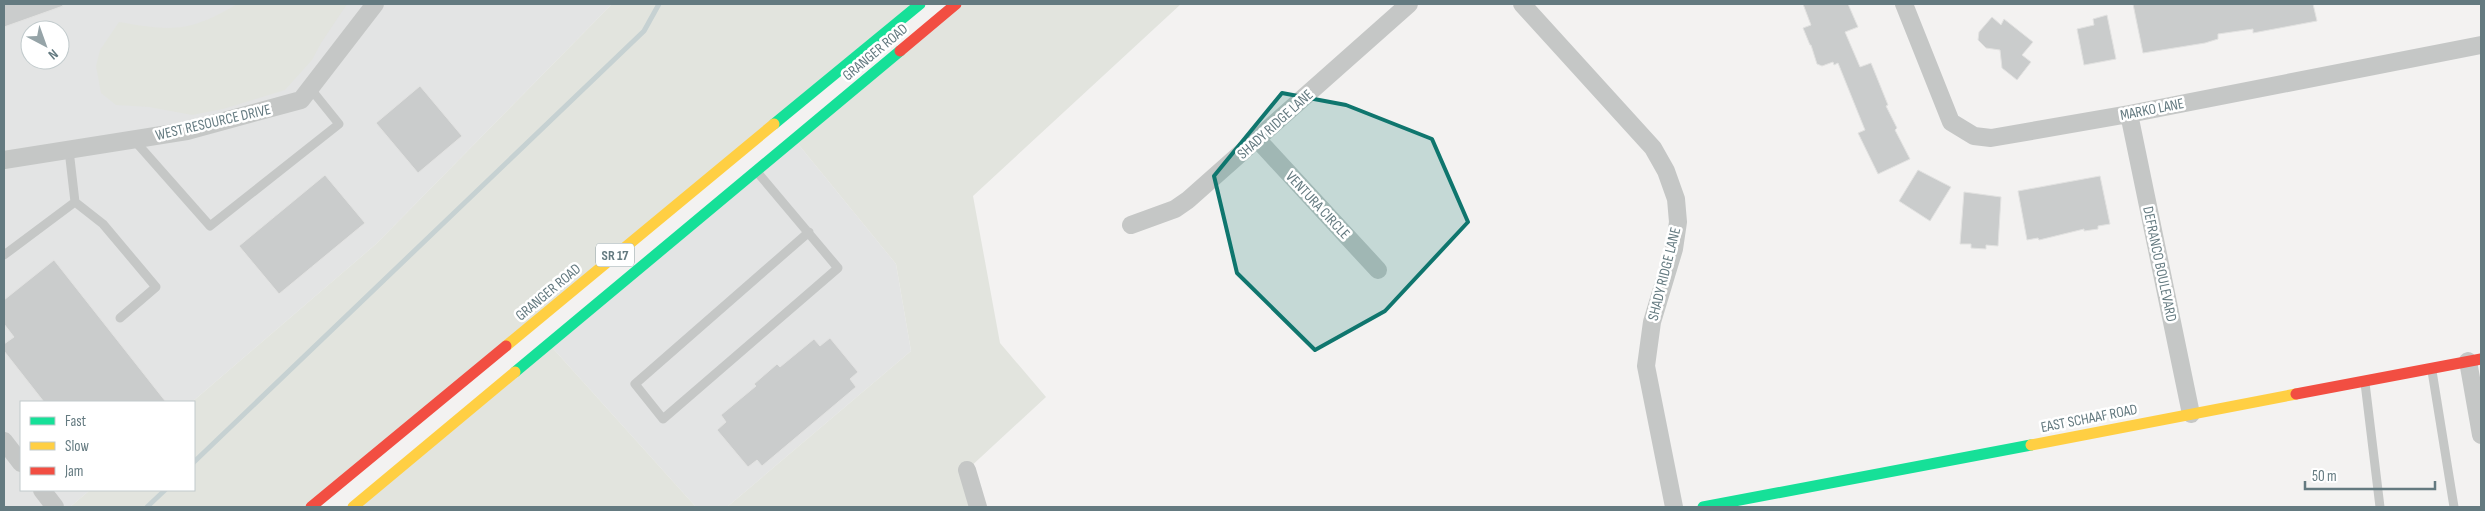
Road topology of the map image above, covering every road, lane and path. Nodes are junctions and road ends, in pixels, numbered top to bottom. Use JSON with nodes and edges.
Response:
{"nodes":[{"id":1,"x":375,"y":4,"type":"edge"},
{"id":2,"x":920,"y":4,"type":"edge"},
{"id":3,"x":956,"y":4,"type":"edge"},
{"id":4,"x":1409,"y":4,"type":"edge"},
{"id":5,"x":1522,"y":4,"type":"edge"},
{"id":6,"x":1904,"y":4,"type":"edge"},
{"id":7,"x":2481,"y":45,"type":"edge"},
{"id":8,"x":310,"y":88,"type":"junction"},
{"id":9,"x":2129,"y":114,"type":"junction"},
{"id":10,"x":134,"y":139,"type":"junction"},
{"id":11,"x":1258,"y":140,"type":"junction"},
{"id":12,"x":69,"y":150,"type":"junction"},
{"id":13,"x":4,"y":160,"type":"edge"},
{"id":14,"x":756,"y":170,"type":"junction"},
{"id":15,"x":74,"y":202,"type":"junction"},
{"id":16,"x":1130,"y":224,"type":"dead end"},
{"id":17,"x":809,"y":232,"type":"junction"},
{"id":18,"x":4,"y":255,"type":"edge"},
{"id":19,"x":1378,"y":270,"type":"dead end"},
{"id":20,"x":120,"y":318,"type":"dead end"},
{"id":21,"x":2475,"y":360,"type":"edge"},
{"id":22,"x":2431,"y":368,"type":"junction"},
{"id":23,"x":2365,"y":382,"type":"junction"},
{"id":24,"x":2190,"y":414,"type":"junction"},
{"id":25,"x":2481,"y":435,"type":"edge"},
{"id":26,"x":4,"y":441,"type":"edge"},
{"id":27,"x":20,"y":462,"type":"edge"},
{"id":28,"x":967,"y":470,"type":"dead end"},
{"id":29,"x":43,"y":491,"type":"edge"},
{"id":30,"x":55,"y":507,"type":"edge"},
{"id":31,"x":311,"y":507,"type":"edge"},
{"id":32,"x":353,"y":507,"type":"edge"},
{"id":33,"x":978,"y":507,"type":"edge"},
{"id":34,"x":1674,"y":507,"type":"edge"},
{"id":35,"x":1703,"y":507,"type":"edge"},
{"id":36,"x":2380,"y":507,"type":"edge"},
{"id":37,"x":2454,"y":507,"type":"edge"}],
"edges":[{"from":1,"to":8,"type":"street","name":"WEST RESOURCE DRIVE"},
{"from":2,"to":31,"type":"main road","name":"GRANGER ROAD","number":"SR 17"},
{"from":3,"to":14,"type":"main road","name":"GRANGER ROAD","number":"SR 17"},
{"from":4,"to":11,"type":"street","name":"SHADY RIDGE LANE"},
{"from":5,"to":34,"type":"street","name":"SHADY RIDGE LANE"},
{"from":6,"to":9,"type":"street","name":"MARKO LANE"},
{"from":7,"to":9,"type":"street","name":"MARKO LANE"},
{"from":8,"to":10,"type":"street","name":"WEST RESOURCE DRIVE"},
{"from":8,"to":10,"type":"lane"},
{"from":9,"to":24,"type":"street","name":"DEFRANCO BOULEVARD"},
{"from":10,"to":12,"type":"street","name":"WEST RESOURCE DRIVE"},
{"from":11,"to":16,"type":"street","name":"SHADY RIDGE LANE"},
{"from":11,"to":19,"type":"street","name":"VENTURA CIRCLE"},
{"from":12,"to":13,"type":"street","name":"WEST RESOURCE DRIVE"},
{"from":12,"to":15,"type":"lane"},
{"from":14,"to":17,"type":"lane"},
{"from":14,"to":32,"type":"main road","name":"GRANGER ROAD","number":"SR 17"},
{"from":15,"to":18,"type":"lane"},
{"from":15,"to":20,"type":"lane"},
{"from":17,"to":17,"type":"lane"},
{"from":21,"to":22,"type":"main road","name":"EAST SCHAAF ROAD"},
{"from":21,"to":25,"type":"street"},
{"from":22,"to":23,"type":"main road","name":"EAST SCHAAF ROAD"},
{"from":22,"to":37,"type":"lane"},
{"from":23,"to":24,"type":"main road","name":"EAST SCHAAF ROAD"},
{"from":23,"to":36,"type":"lane"},
{"from":24,"to":35,"type":"main road","name":"EAST SCHAAF ROAD"},
{"from":26,"to":27,"type":"street"},
{"from":28,"to":33,"type":"street"},
{"from":29,"to":30,"type":"street"}]}
